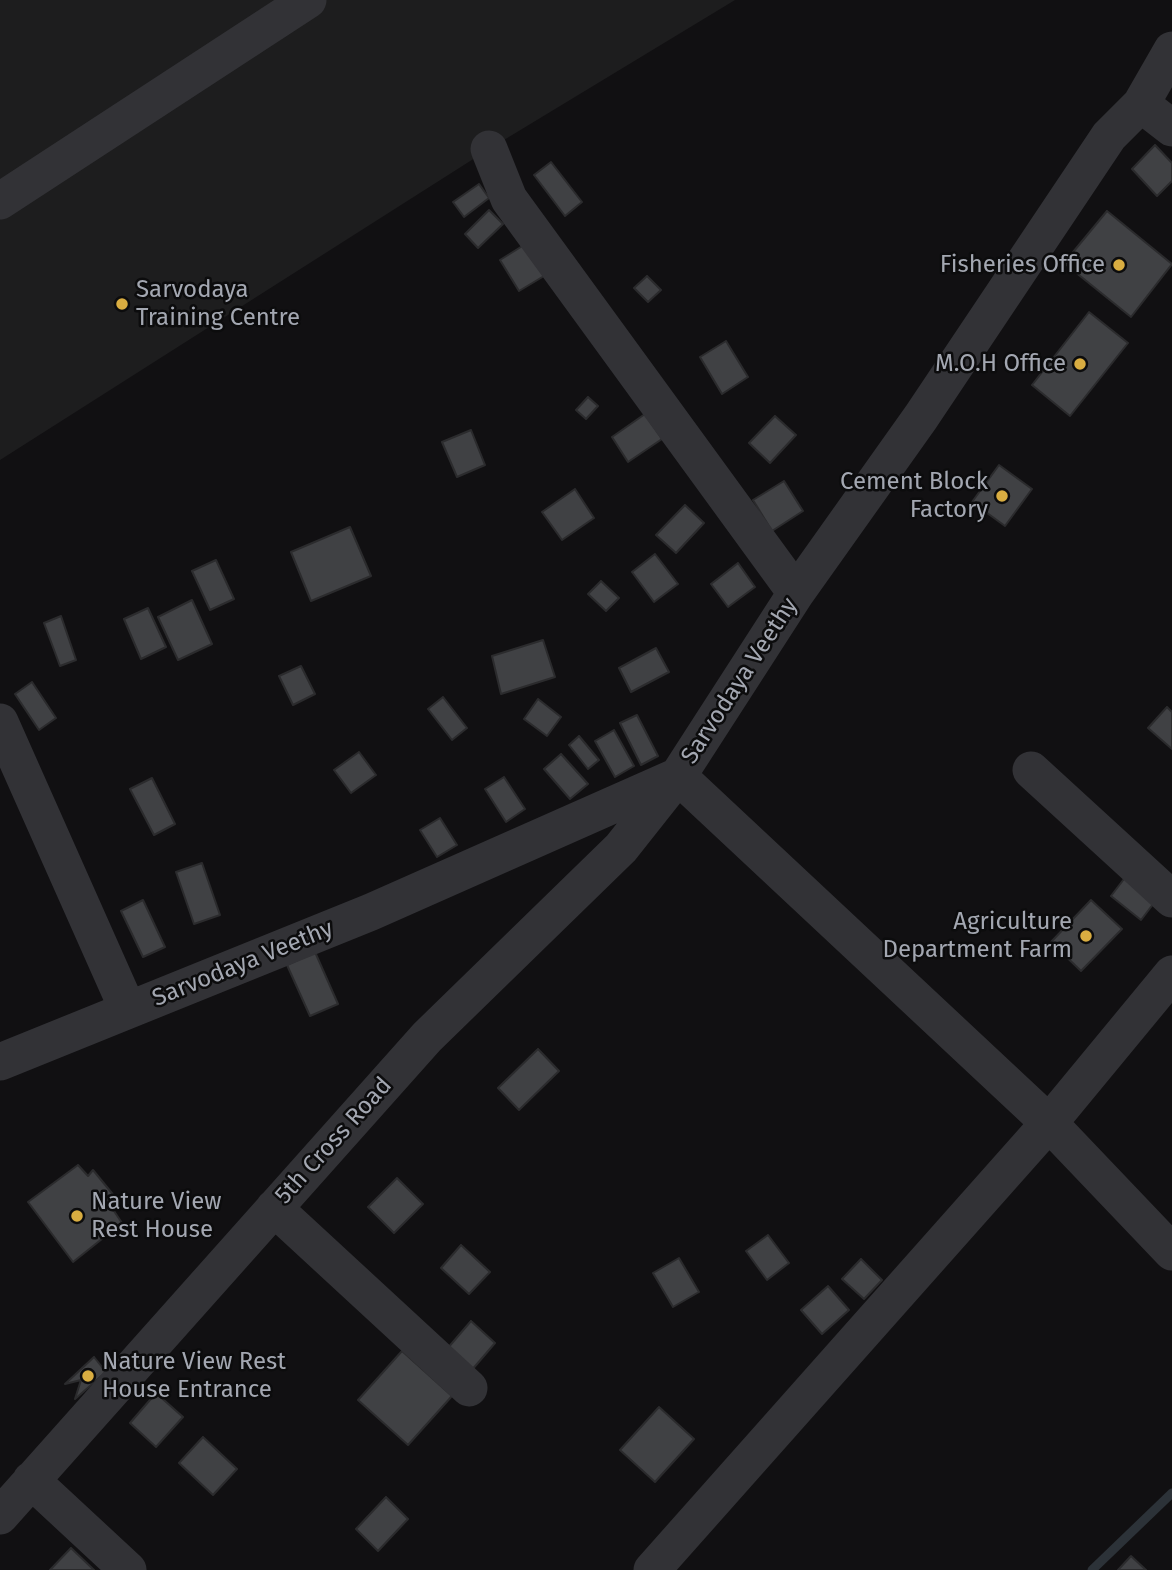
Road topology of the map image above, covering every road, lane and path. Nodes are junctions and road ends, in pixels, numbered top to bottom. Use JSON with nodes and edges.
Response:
{"nodes":[{"id":1,"x":308,"y":0,"type":"edge"},
{"id":2,"x":1172,"y":50,"type":"edge"},
{"id":3,"x":1141,"y":104,"type":"junction"},
{"id":4,"x":1172,"y":128,"type":"edge"},
{"id":5,"x":489,"y":149,"type":"dead end"},
{"id":6,"x":0,"y":201,"type":"edge"},
{"id":7,"x":796,"y":593,"type":"junction"},
{"id":8,"x":0,"y":722,"type":"edge"},
{"id":9,"x":1031,"y":770,"type":"dead end"},
{"id":10,"x":678,"y":776,"type":"junction"},
{"id":11,"x":1172,"y":899,"type":"edge"},
{"id":12,"x":1172,"y":974,"type":"edge"},
{"id":13,"x":128,"y":1010,"type":"junction"},
{"id":14,"x":0,"y":1062,"type":"edge"},
{"id":15,"x":1049,"y":1124,"type":"junction"},
{"id":16,"x":274,"y":1208,"type":"junction"},
{"id":17,"x":1172,"y":1252,"type":"edge"},
{"id":18,"x":469,"y":1388,"type":"dead end"},
{"id":19,"x":31,"y":1480,"type":"junction"},
{"id":20,"x":0,"y":1516,"type":"edge"},
{"id":21,"x":128,"y":1570,"type":"edge"},
{"id":22,"x":652,"y":1570,"type":"edge"}],
"edges":[{"from":1,"to":6,"type":"street"},
{"from":2,"to":3,"type":"street","name":"Sarvodaya Veethy"},
{"from":3,"to":4,"type":"street"},
{"from":3,"to":7,"type":"street","name":"Sarvodaya Veethy"},
{"from":5,"to":7,"type":"street"},
{"from":7,"to":10,"type":"street","name":"Sarvodaya Veethy"},
{"from":8,"to":13,"type":"street"},
{"from":9,"to":11,"type":"street"},
{"from":10,"to":13,"type":"street","name":"Sarvodaya Veethy"},
{"from":10,"to":15,"type":"street"},
{"from":10,"to":16,"type":"street","name":"5th Cross Road"},
{"from":12,"to":15,"type":"street"},
{"from":13,"to":14,"type":"street","name":"Sarvodaya Veethy"},
{"from":15,"to":17,"type":"street"},
{"from":15,"to":22,"type":"street"},
{"from":16,"to":18,"type":"street"},
{"from":16,"to":19,"type":"street","name":"5th Cross Road"},
{"from":19,"to":20,"type":"street","name":"5th Cross Road"},
{"from":19,"to":21,"type":"street"}]}
